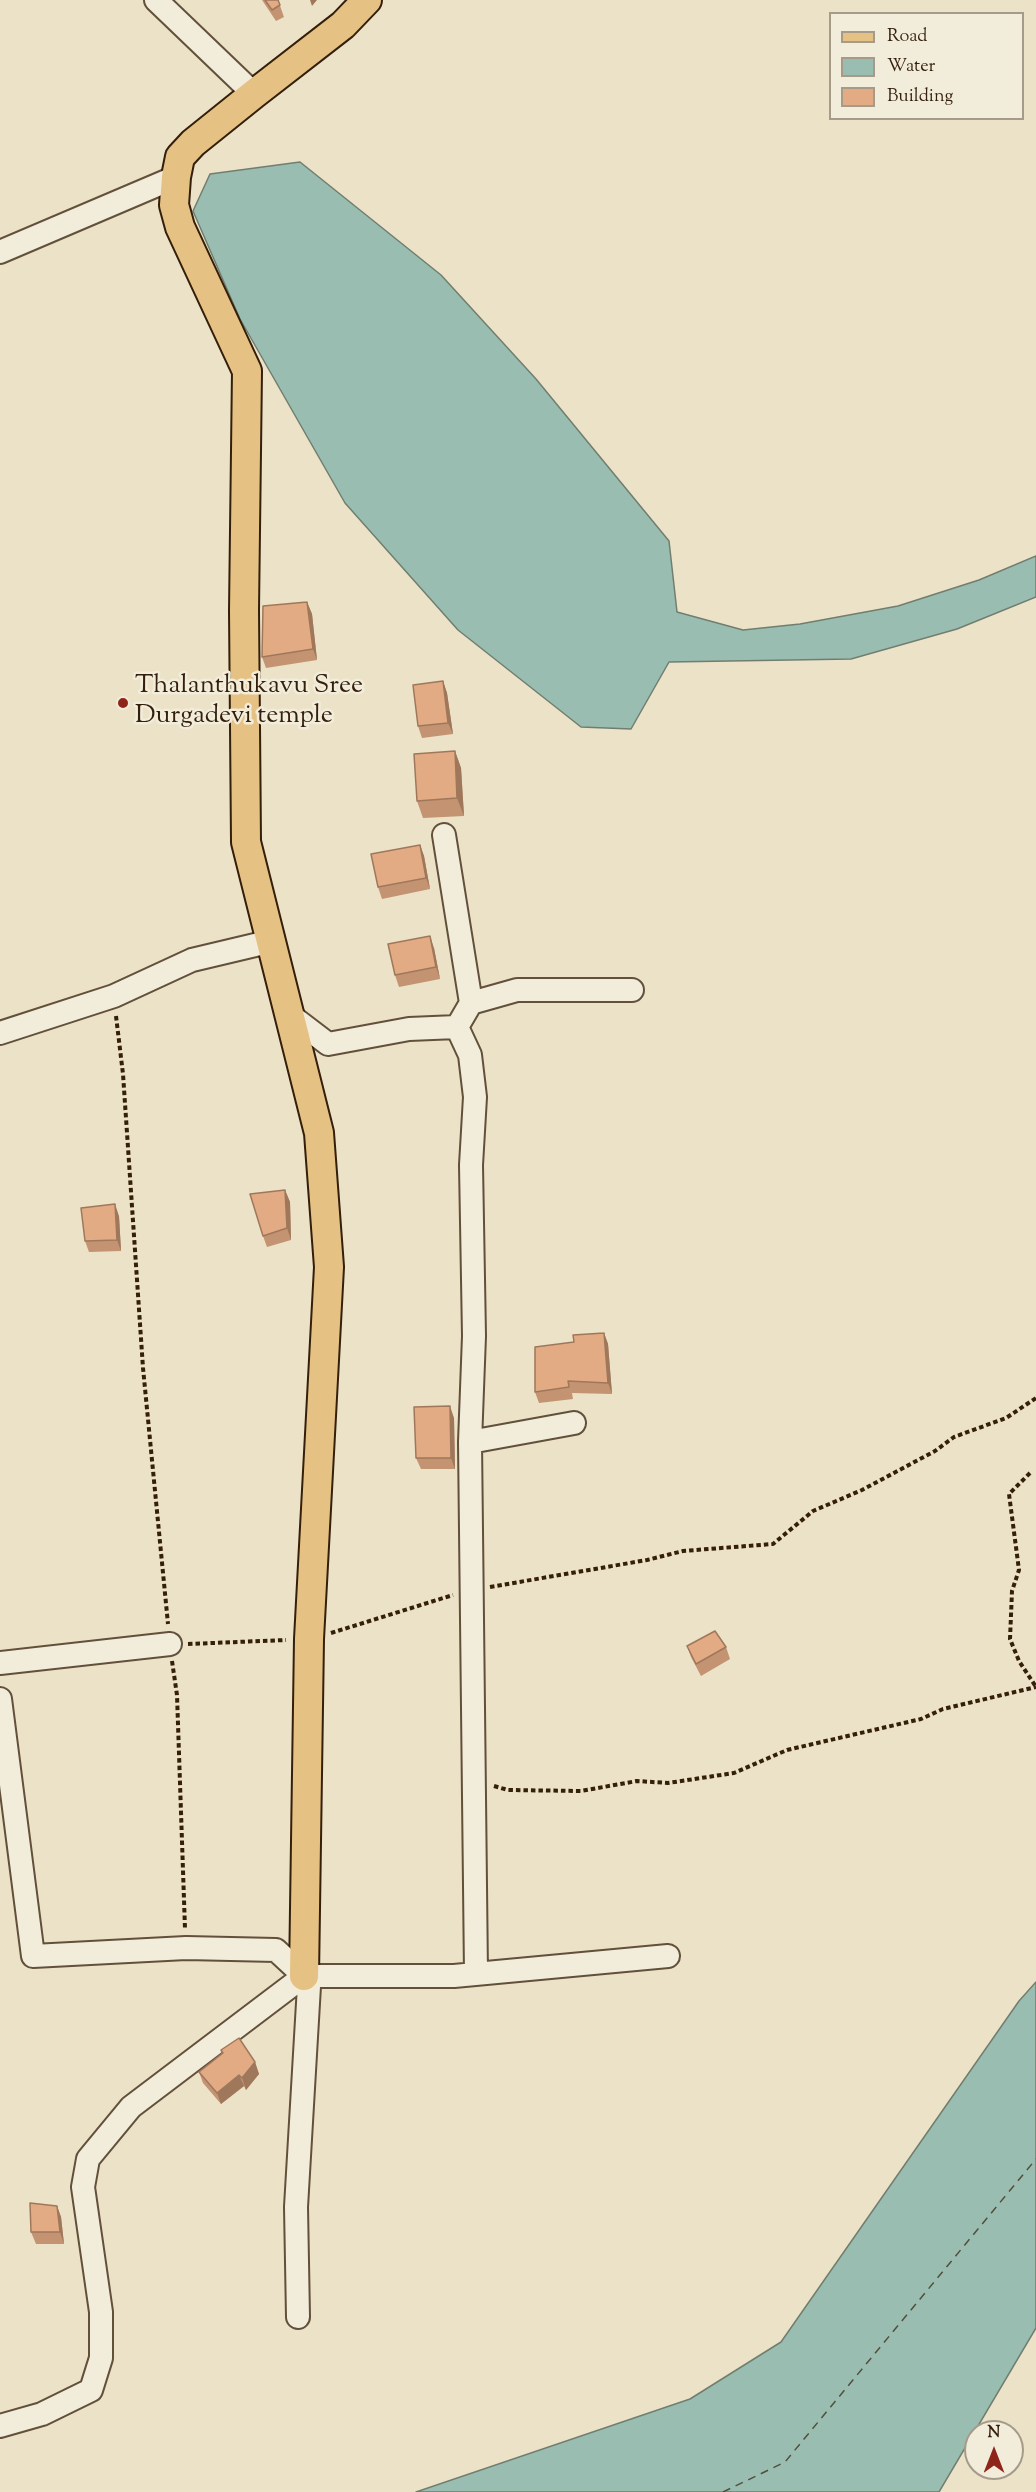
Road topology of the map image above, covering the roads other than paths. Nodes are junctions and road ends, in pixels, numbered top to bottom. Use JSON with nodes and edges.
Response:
{"nodes":[{"id":1,"x":156,"y":0,"type":"edge"},
{"id":2,"x":367,"y":0,"type":"edge"},
{"id":3,"x":254,"y":94,"type":"junction"},
{"id":4,"x":176,"y":177,"type":"junction"},
{"id":5,"x":0,"y":252,"type":"edge"},
{"id":6,"x":444,"y":835,"type":"dead end"},
{"id":7,"x":272,"y":941,"type":"junction"},
{"id":8,"x":632,"y":990,"type":"dead end"},
{"id":9,"x":471,"y":1003,"type":"junction"},
{"id":10,"x":290,"y":1015,"type":"junction"},
{"id":11,"x":457,"y":1027,"type":"junction"},
{"id":12,"x":0,"y":1033,"type":"edge"},
{"id":13,"x":574,"y":1424,"type":"dead end"},
{"id":14,"x":470,"y":1442,"type":"junction"},
{"id":15,"x":170,"y":1644,"type":"road end"},
{"id":16,"x":0,"y":1662,"type":"edge"},
{"id":17,"x":0,"y":1699,"type":"edge"},
{"id":18,"x":668,"y":1956,"type":"dead end"},
{"id":19,"x":476,"y":1974,"type":"junction"},
{"id":20,"x":304,"y":1976,"type":"junction"},
{"id":21,"x":298,"y":2317,"type":"dead end"},
{"id":22,"x":0,"y":2426,"type":"edge"}],
"edges":[{"from":1,"to":3,"type":"street"},
{"from":2,"to":3,"type":"main road"},
{"from":3,"to":4,"type":"main road"},
{"from":4,"to":5,"type":"street"},
{"from":4,"to":7,"type":"main road"},
{"from":6,"to":9,"type":"street"},
{"from":7,"to":10,"type":"main road"},
{"from":7,"to":12,"type":"street"},
{"from":8,"to":9,"type":"street"},
{"from":9,"to":11,"type":"street"},
{"from":10,"to":11,"type":"street"},
{"from":10,"to":20,"type":"main road"},
{"from":11,"to":14,"type":"street"},
{"from":13,"to":14,"type":"street"},
{"from":14,"to":19,"type":"street"},
{"from":15,"to":16,"type":"street"},
{"from":17,"to":20,"type":"street"},
{"from":18,"to":19,"type":"street"},
{"from":19,"to":20,"type":"street"},
{"from":20,"to":21,"type":"street"},
{"from":20,"to":22,"type":"street"}]}
